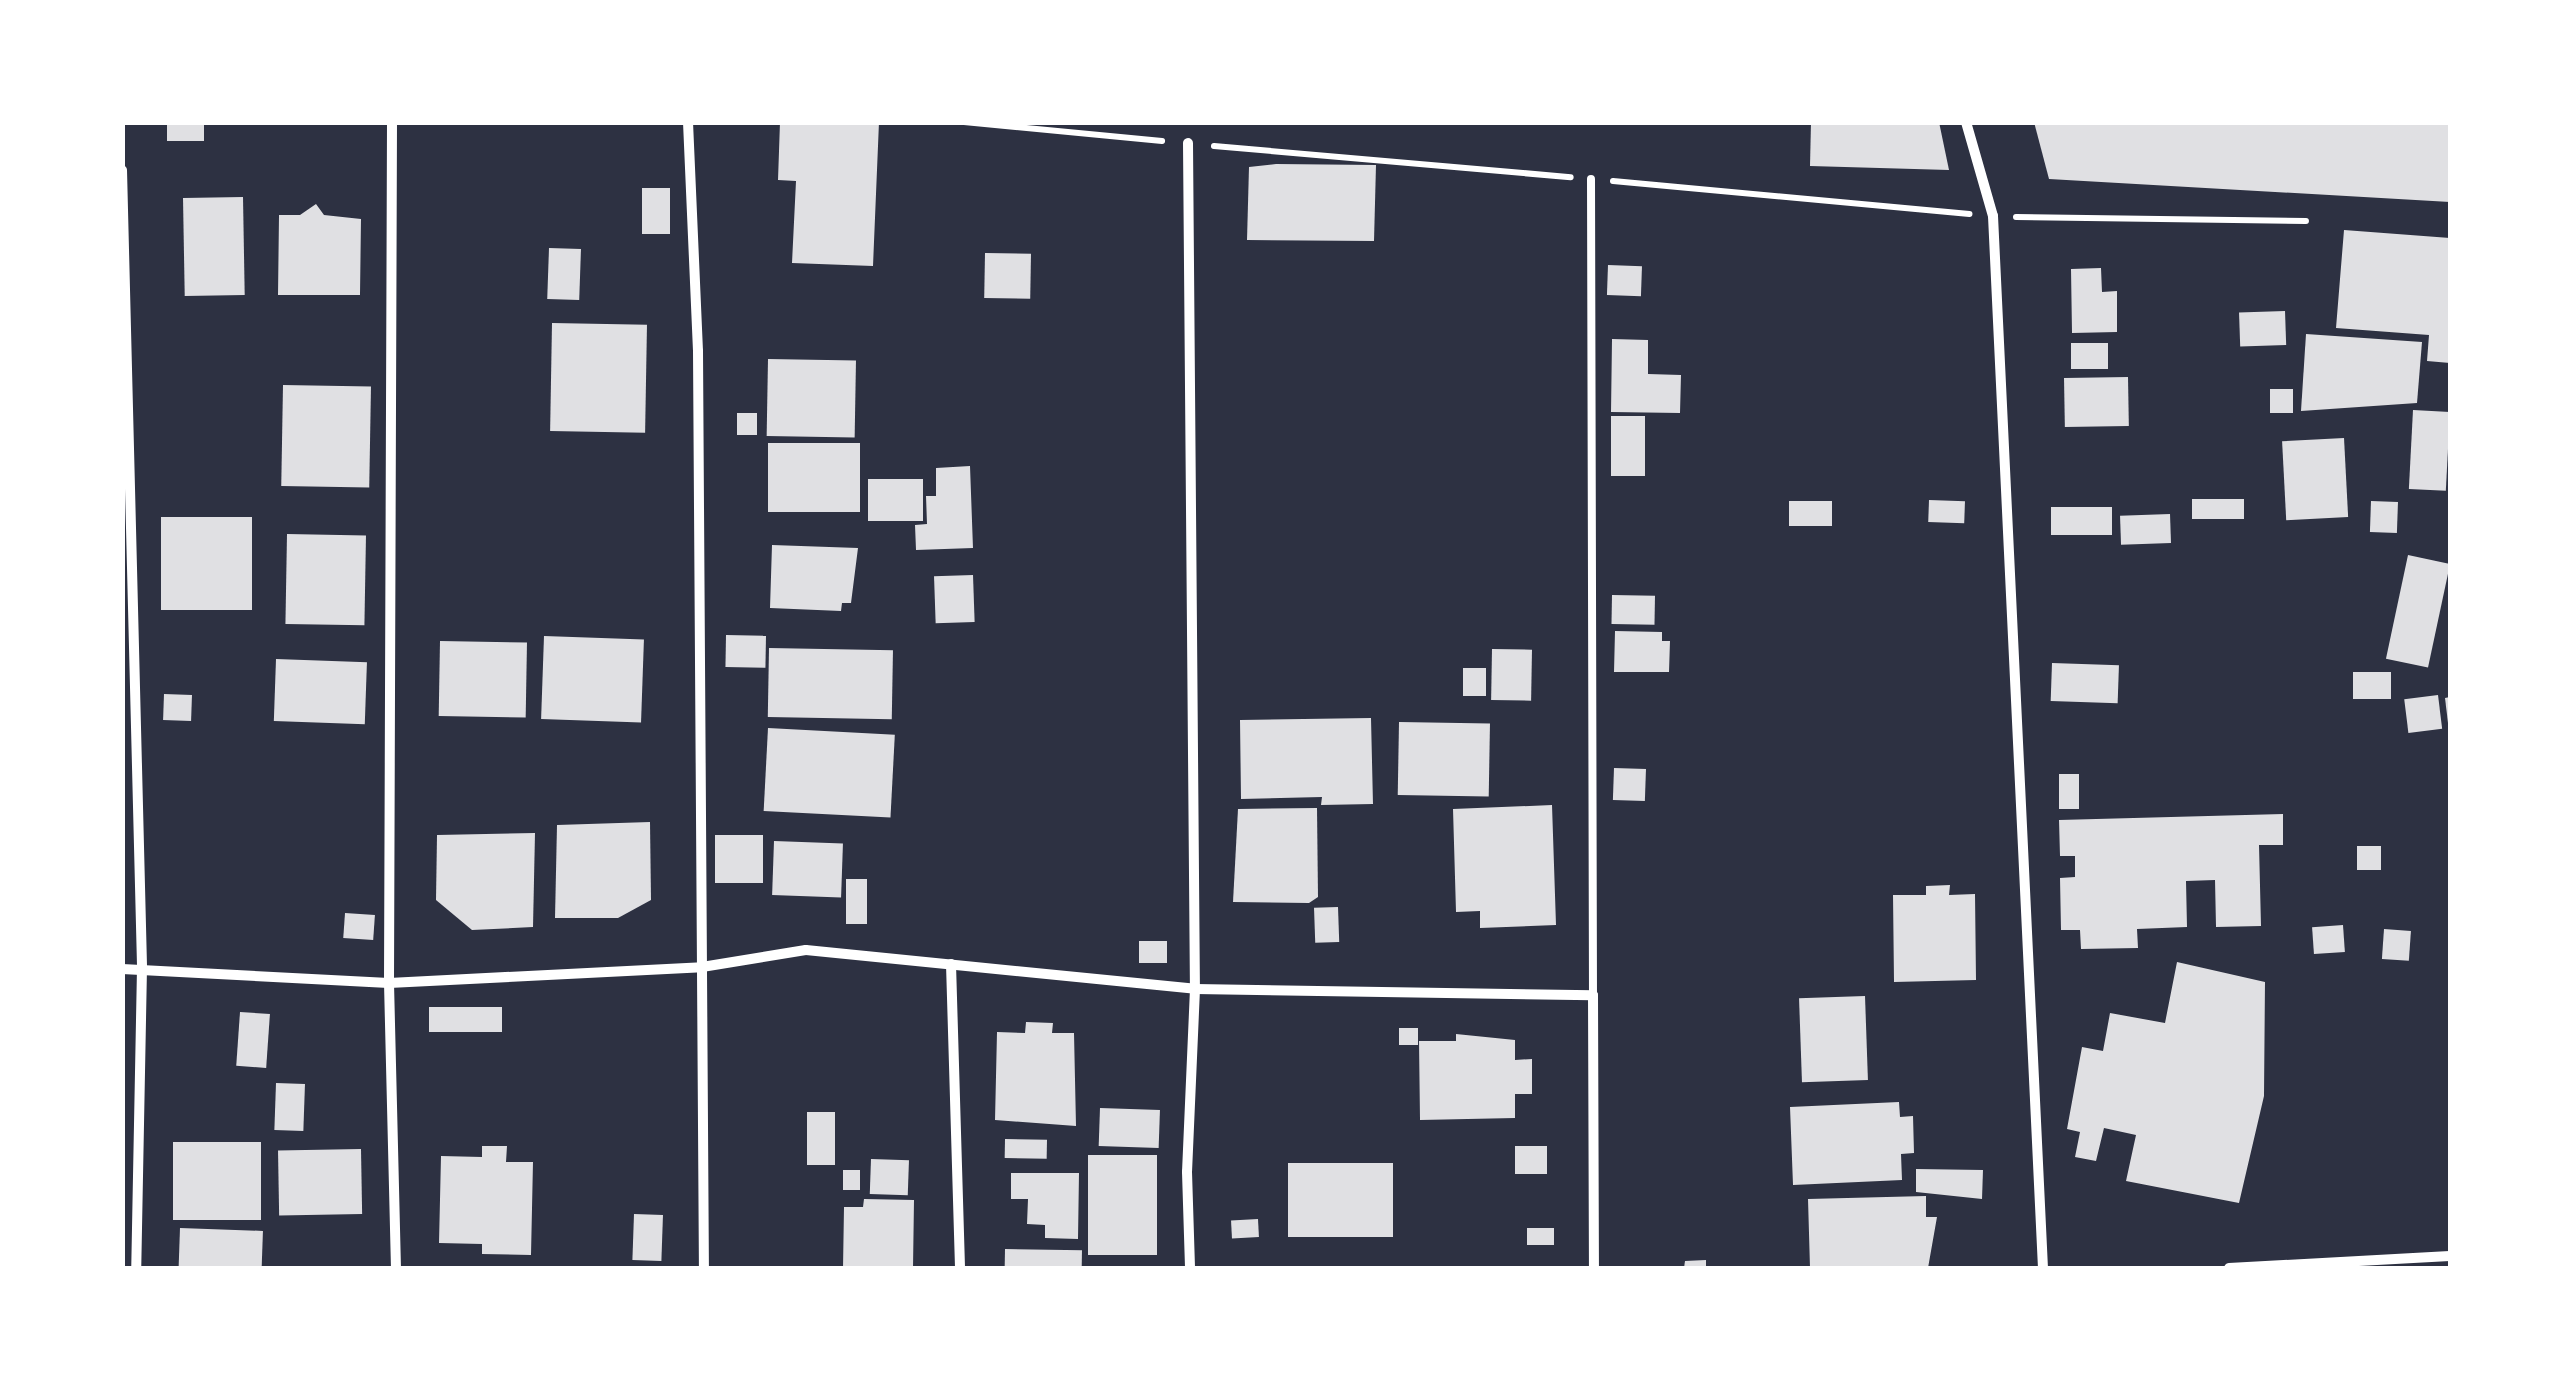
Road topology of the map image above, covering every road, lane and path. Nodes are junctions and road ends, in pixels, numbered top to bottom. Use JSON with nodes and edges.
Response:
{"nodes":[{"id":1,"x":392,"y":122,"type":"edge"},
{"id":2,"x":688,"y":122,"type":"edge"},
{"id":3,"x":964,"y":122,"type":"edge"},
{"id":4,"x":1966,"y":122,"type":"edge"},
{"id":5,"x":1188,"y":144,"type":"junction"},
{"id":6,"x":122,"y":170,"type":"edge"},
{"id":7,"x":1591,"y":179,"type":"junction"},
{"id":8,"x":1993,"y":216,"type":"junction"},
{"id":9,"x":2306,"y":221,"type":"dead end"},
{"id":10,"x":951,"y":964,"type":"junction"},
{"id":11,"x":702,"y":967,"type":"junction"},
{"id":12,"x":142,"y":968,"type":"junction"},
{"id":13,"x":122,"y":969,"type":"edge"},
{"id":14,"x":389,"y":983,"type":"junction"},
{"id":15,"x":1195,"y":989,"type":"junction"},
{"id":16,"x":1593,"y":994,"type":"junction"},
{"id":17,"x":2450,"y":1256,"type":"edge"},
{"id":18,"x":136,"y":1268,"type":"edge"},
{"id":19,"x":396,"y":1268,"type":"edge"},
{"id":20,"x":704,"y":1268,"type":"edge"},
{"id":21,"x":960,"y":1268,"type":"edge"},
{"id":22,"x":1190,"y":1268,"type":"edge"},
{"id":23,"x":1594,"y":1268,"type":"edge"},
{"id":24,"x":2043,"y":1268,"type":"edge"},
{"id":25,"x":2229,"y":1268,"type":"edge"}],
"edges":[{"from":1,"to":14,"type":"street"},
{"from":2,"to":11,"type":"street"},
{"from":3,"to":5,"type":"path"},
{"from":4,"to":8,"type":"street"},
{"from":5,"to":7,"type":"path"},
{"from":5,"to":15,"type":"street"},
{"from":6,"to":12,"type":"street"},
{"from":7,"to":8,"type":"path"},
{"from":7,"to":16,"type":"lane"},
{"from":8,"to":9,"type":"path"},
{"from":8,"to":24,"type":"street"},
{"from":10,"to":11,"type":"street"},
{"from":10,"to":15,"type":"street"},
{"from":10,"to":21,"type":"street"},
{"from":11,"to":14,"type":"street"},
{"from":11,"to":20,"type":"street"},
{"from":12,"to":13,"type":"street"},
{"from":12,"to":14,"type":"street"},
{"from":12,"to":18,"type":"street"},
{"from":14,"to":19,"type":"street"},
{"from":15,"to":16,"type":"street"},
{"from":15,"to":22,"type":"street"},
{"from":16,"to":23,"type":"street"},
{"from":17,"to":25,"type":"street"}]}
